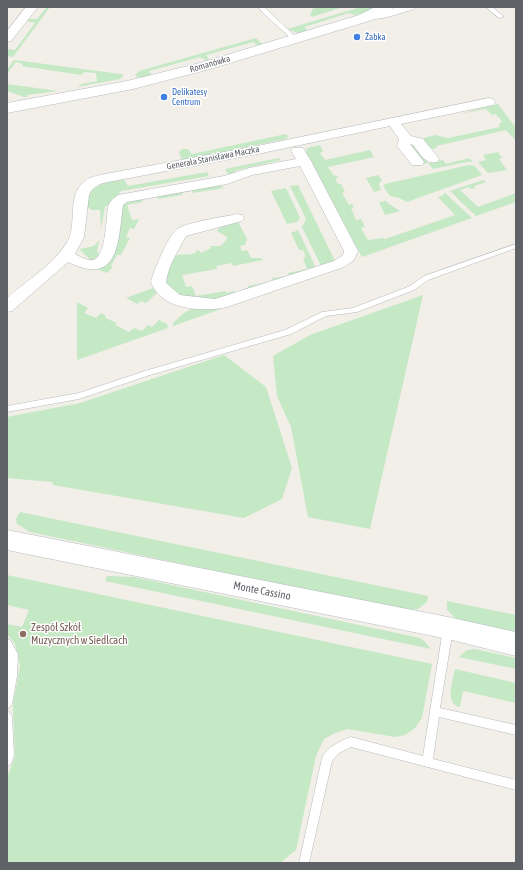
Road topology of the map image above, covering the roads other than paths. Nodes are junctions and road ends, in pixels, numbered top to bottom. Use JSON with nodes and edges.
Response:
{"nodes":[{"id":1,"x":32,"y":7,"type":"edge"},
{"id":2,"x":261,"y":7,"type":"edge"},
{"id":3,"x":386,"y":7,"type":"edge"},
{"id":4,"x":410,"y":7,"type":"edge"},
{"id":5,"x":489,"y":7,"type":"edge"},
{"id":6,"x":501,"y":17,"type":"dead end"},
{"id":7,"x":364,"y":18,"type":"junction"},
{"id":8,"x":7,"y":39,"type":"edge"},
{"id":9,"x":295,"y":39,"type":"junction"},
{"id":10,"x":489,"y":102,"type":"dead end"},
{"id":11,"x":7,"y":108,"type":"edge"},
{"id":12,"x":393,"y":122,"type":"junction"},
{"id":13,"x":406,"y":139,"type":"junction"},
{"id":14,"x":293,"y":143,"type":"junction"},
{"id":15,"x":432,"y":159,"type":"dead end"},
{"id":16,"x":304,"y":161,"type":"junction"},
{"id":17,"x":417,"y":162,"type":"dead end"},
{"id":18,"x":237,"y":218,"type":"dead end"},
{"id":19,"x":516,"y":246,"type":"edge"},
{"id":20,"x":66,"y":255,"type":"junction"},
{"id":21,"x":7,"y":307,"type":"edge"},
{"id":22,"x":7,"y":409,"type":"edge"},
{"id":23,"x":7,"y":540,"type":"edge"},
{"id":24,"x":448,"y":628,"type":"junction"},
{"id":25,"x":7,"y":643,"type":"edge"},
{"id":26,"x":516,"y":644,"type":"edge"},
{"id":27,"x":7,"y":704,"type":"edge"},
{"id":28,"x":435,"y":711,"type":"junction"},
{"id":29,"x":7,"y":716,"type":"edge"},
{"id":30,"x":516,"y":730,"type":"edge"},
{"id":31,"x":7,"y":761,"type":"edge"},
{"id":32,"x":427,"y":762,"type":"junction"},
{"id":33,"x":516,"y":785,"type":"edge"},
{"id":34,"x":304,"y":863,"type":"edge"}],
"edges":[{"from":1,"to":8,"type":"street"},
{"from":2,"to":9,"type":"lane"},
{"from":3,"to":7,"type":"street"},
{"from":4,"to":7,"type":"street","name":"Romanówka"},
{"from":5,"to":6,"type":"lane"},
{"from":7,"to":9,"type":"street","name":"Romanówka"},
{"from":9,"to":11,"type":"street","name":"Romanówka"},
{"from":10,"to":12,"type":"street","name":"Generała Stanisława Maczka"},
{"from":12,"to":13,"type":"street"},
{"from":12,"to":14,"type":"street","name":"Generała Stanisława Maczka"},
{"from":13,"to":15,"type":"street"},
{"from":13,"to":17,"type":"street"},
{"from":14,"to":16,"type":"street"},
{"from":14,"to":20,"type":"street","name":"Generała Stanisława Maczka"},
{"from":16,"to":18,"type":"street"},
{"from":16,"to":20,"type":"street"},
{"from":19,"to":22,"type":"lane"},
{"from":20,"to":21,"type":"street","name":"Generała Stanisława Maczka"},
{"from":23,"to":24,"type":"street","name":"Monte Cassino"},
{"from":24,"to":26,"type":"street","name":"Monte Cassino"},
{"from":24,"to":28,"type":"lane"},
{"from":25,"to":27,"type":"lane"},
{"from":28,"to":30,"type":"lane"},
{"from":28,"to":32,"type":"lane"},
{"from":29,"to":31,"type":"lane"},
{"from":32,"to":33,"type":"lane"},
{"from":32,"to":34,"type":"lane"}]}
